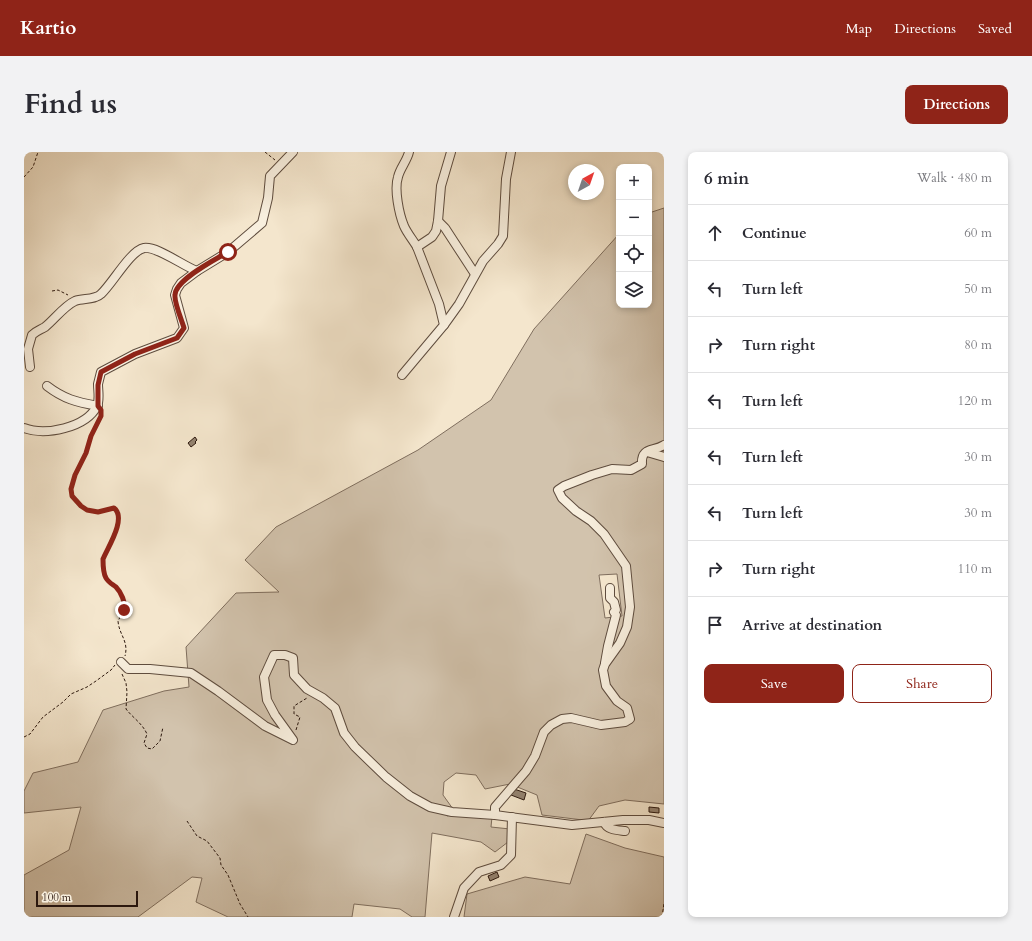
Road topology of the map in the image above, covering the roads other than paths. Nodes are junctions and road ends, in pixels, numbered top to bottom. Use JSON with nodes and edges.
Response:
{"nodes":[{"id":1,"x":293,"y":152,"type":"edge"},
{"id":2,"x":409,"y":152,"type":"edge"},
{"id":3,"x":450,"y":152,"type":"edge"},
{"id":4,"x":511,"y":152,"type":"edge"},
{"id":5,"x":438,"y":221,"type":"junction"},
{"id":6,"x":417,"y":247,"type":"junction"},
{"id":7,"x":197,"y":271,"type":"junction"},
{"id":8,"x":475,"y":274,"type":"junction"},
{"id":9,"x":444,"y":325,"type":"junction"},
{"id":10,"x":30,"y":367,"type":"dead end"},
{"id":11,"x":402,"y":375,"type":"dead end"},
{"id":12,"x":47,"y":386,"type":"dead end"},
{"id":13,"x":98,"y":406,"type":"junction"},
{"id":14,"x":24,"y":428,"type":"edge"},
{"id":15,"x":664,"y":445,"type":"edge"},
{"id":16,"x":646,"y":452,"type":"junction"},
{"id":17,"x":664,"y":457,"type":"edge"},
{"id":18,"x":610,"y":588,"type":"dead end"},
{"id":19,"x":121,"y":662,"type":"road end"},
{"id":20,"x":605,"y":664,"type":"junction"},
{"id":21,"x":495,"y":815,"type":"junction"},
{"id":22,"x":512,"y":817,"type":"junction"},
{"id":23,"x":604,"y":822,"type":"junction"},
{"id":24,"x":664,"y":823,"type":"edge"},
{"id":25,"x":624,"y":831,"type":"dead end"},
{"id":26,"x":454,"y":917,"type":"edge"}],
"edges":[{"from":1,"to":7,"type":"street"},
{"from":2,"to":6,"type":"street"},
{"from":3,"to":5,"type":"street"},
{"from":4,"to":8,"type":"street"},
{"from":5,"to":6,"type":"street"},
{"from":5,"to":8,"type":"street"},
{"from":6,"to":9,"type":"street"},
{"from":7,"to":10,"type":"street"},
{"from":7,"to":13,"type":"street"},
{"from":8,"to":9,"type":"street"},
{"from":9,"to":11,"type":"street"},
{"from":12,"to":13,"type":"street"},
{"from":13,"to":14,"type":"street"},
{"from":15,"to":16,"type":"street"},
{"from":16,"to":17,"type":"street"},
{"from":16,"to":20,"type":"street"},
{"from":18,"to":20,"type":"street"},
{"from":19,"to":21,"type":"street"},
{"from":20,"to":21,"type":"street"},
{"from":21,"to":22,"type":"street"},
{"from":22,"to":23,"type":"street"},
{"from":22,"to":26,"type":"street"},
{"from":23,"to":24,"type":"street"},
{"from":23,"to":25,"type":"street"}]}
